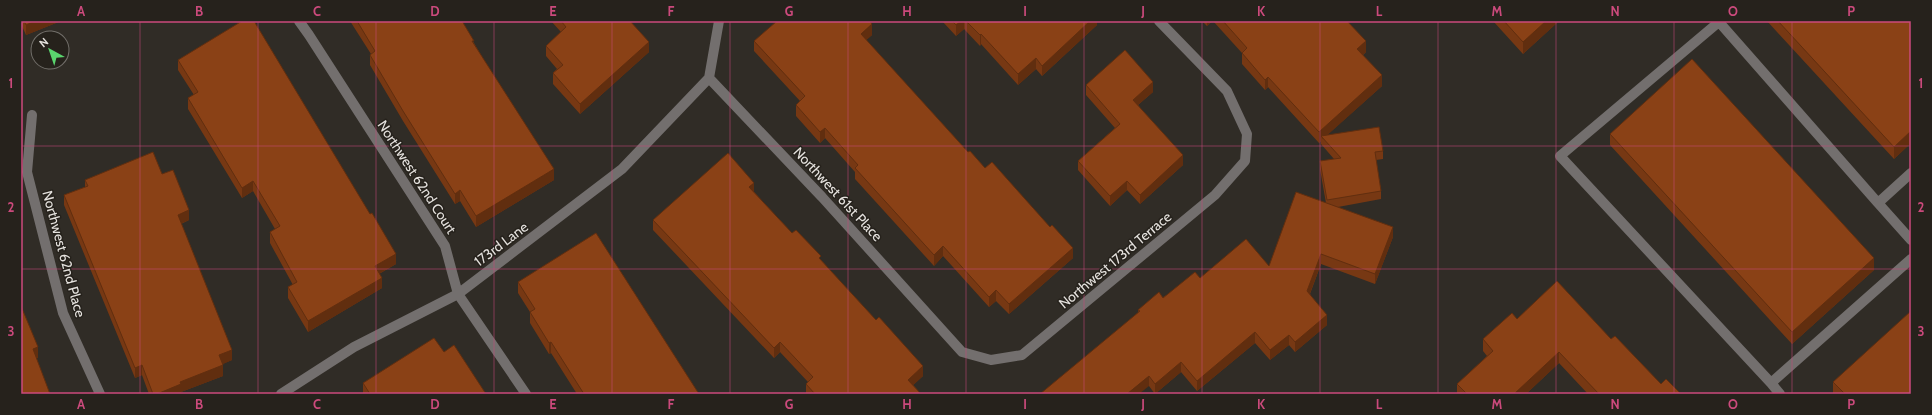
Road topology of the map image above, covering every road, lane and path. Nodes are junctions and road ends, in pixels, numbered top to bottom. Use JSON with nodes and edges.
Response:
{"nodes":[{"id":1,"x":299,"y":21,"type":"edge"},
{"id":2,"x":719,"y":21,"type":"edge"},
{"id":3,"x":1159,"y":21,"type":"edge"},
{"id":4,"x":1719,"y":22,"type":"edge"},
{"id":5,"x":709,"y":78,"type":"junction"},
{"id":6,"x":32,"y":115,"type":"dead end"},
{"id":7,"x":1911,"y":172,"type":"edge"},
{"id":8,"x":1878,"y":202,"type":"junction"},
{"id":9,"x":1911,"y":240,"type":"edge"},
{"id":10,"x":1911,"y":259,"type":"edge"},
{"id":11,"x":458,"y":294,"type":"junction"},
{"id":12,"x":991,"y":360,"type":"joint"},
{"id":13,"x":1771,"y":384,"type":"junction"},
{"id":14,"x":100,"y":394,"type":"edge"},
{"id":15,"x":281,"y":394,"type":"edge"},
{"id":16,"x":526,"y":394,"type":"edge"},
{"id":17,"x":1780,"y":394,"type":"edge"}],
"edges":[{"from":1,"to":11,"type":"street","name":"Northwest 62nd Court"},
{"from":2,"to":5,"type":"street"},
{"from":3,"to":12,"type":"street","name":"Northwest 173rd Terrace"},
{"from":4,"to":8,"type":"street"},
{"from":4,"to":13,"type":"street"},
{"from":5,"to":11,"type":"street","name":"173rd Lane"},
{"from":5,"to":12,"type":"street","name":"Northwest 61st Place"},
{"from":6,"to":14,"type":"street","name":"Northwest 62nd Place"},
{"from":7,"to":8,"type":"street"},
{"from":8,"to":9,"type":"street"},
{"from":10,"to":13,"type":"street"},
{"from":11,"to":15,"type":"street","name":"173rd Lane"},
{"from":11,"to":16,"type":"street","name":"Northwest 62nd Court"},
{"from":13,"to":17,"type":"street"}]}
